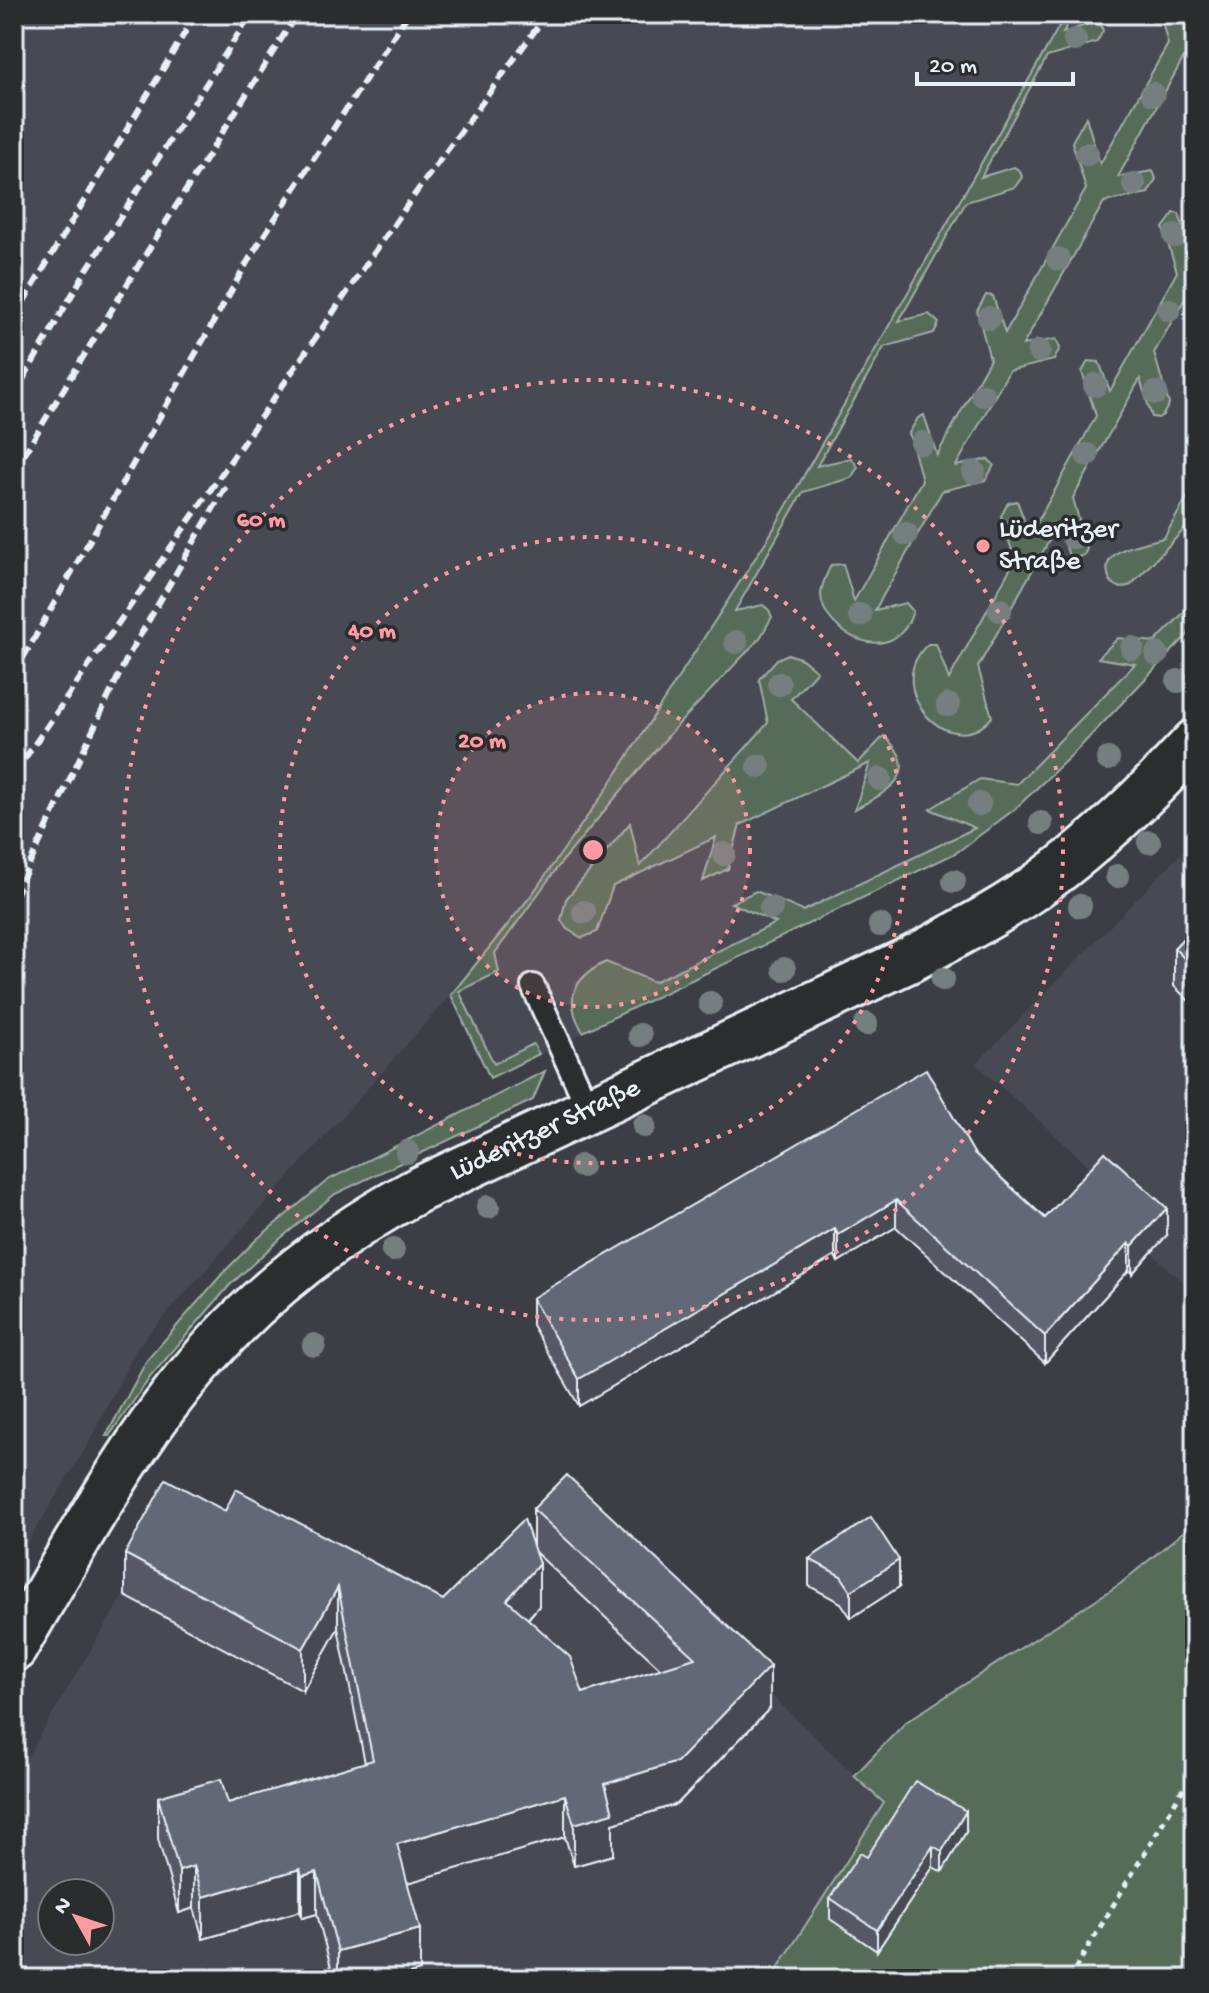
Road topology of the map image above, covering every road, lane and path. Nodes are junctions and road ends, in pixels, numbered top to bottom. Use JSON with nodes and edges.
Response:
{"nodes":[{"id":1,"x":1195,"y":742,"type":"edge"},
{"id":2,"x":533,"y":986,"type":"dead end"},
{"id":3,"x":589,"y":1110,"type":"junction"},
{"id":4,"x":14,"y":1649,"type":"edge"},
{"id":5,"x":1195,"y":1769,"type":"edge"},
{"id":6,"x":1069,"y":1979,"type":"edge"}],
"edges":[{"from":1,"to":3,"type":"main road","name":"Lüderitzer Straße"},
{"from":2,"to":3,"type":"lane"},
{"from":3,"to":4,"type":"main road","name":"Lüderitzer Straße"},
{"from":5,"to":6,"type":"path"}]}
